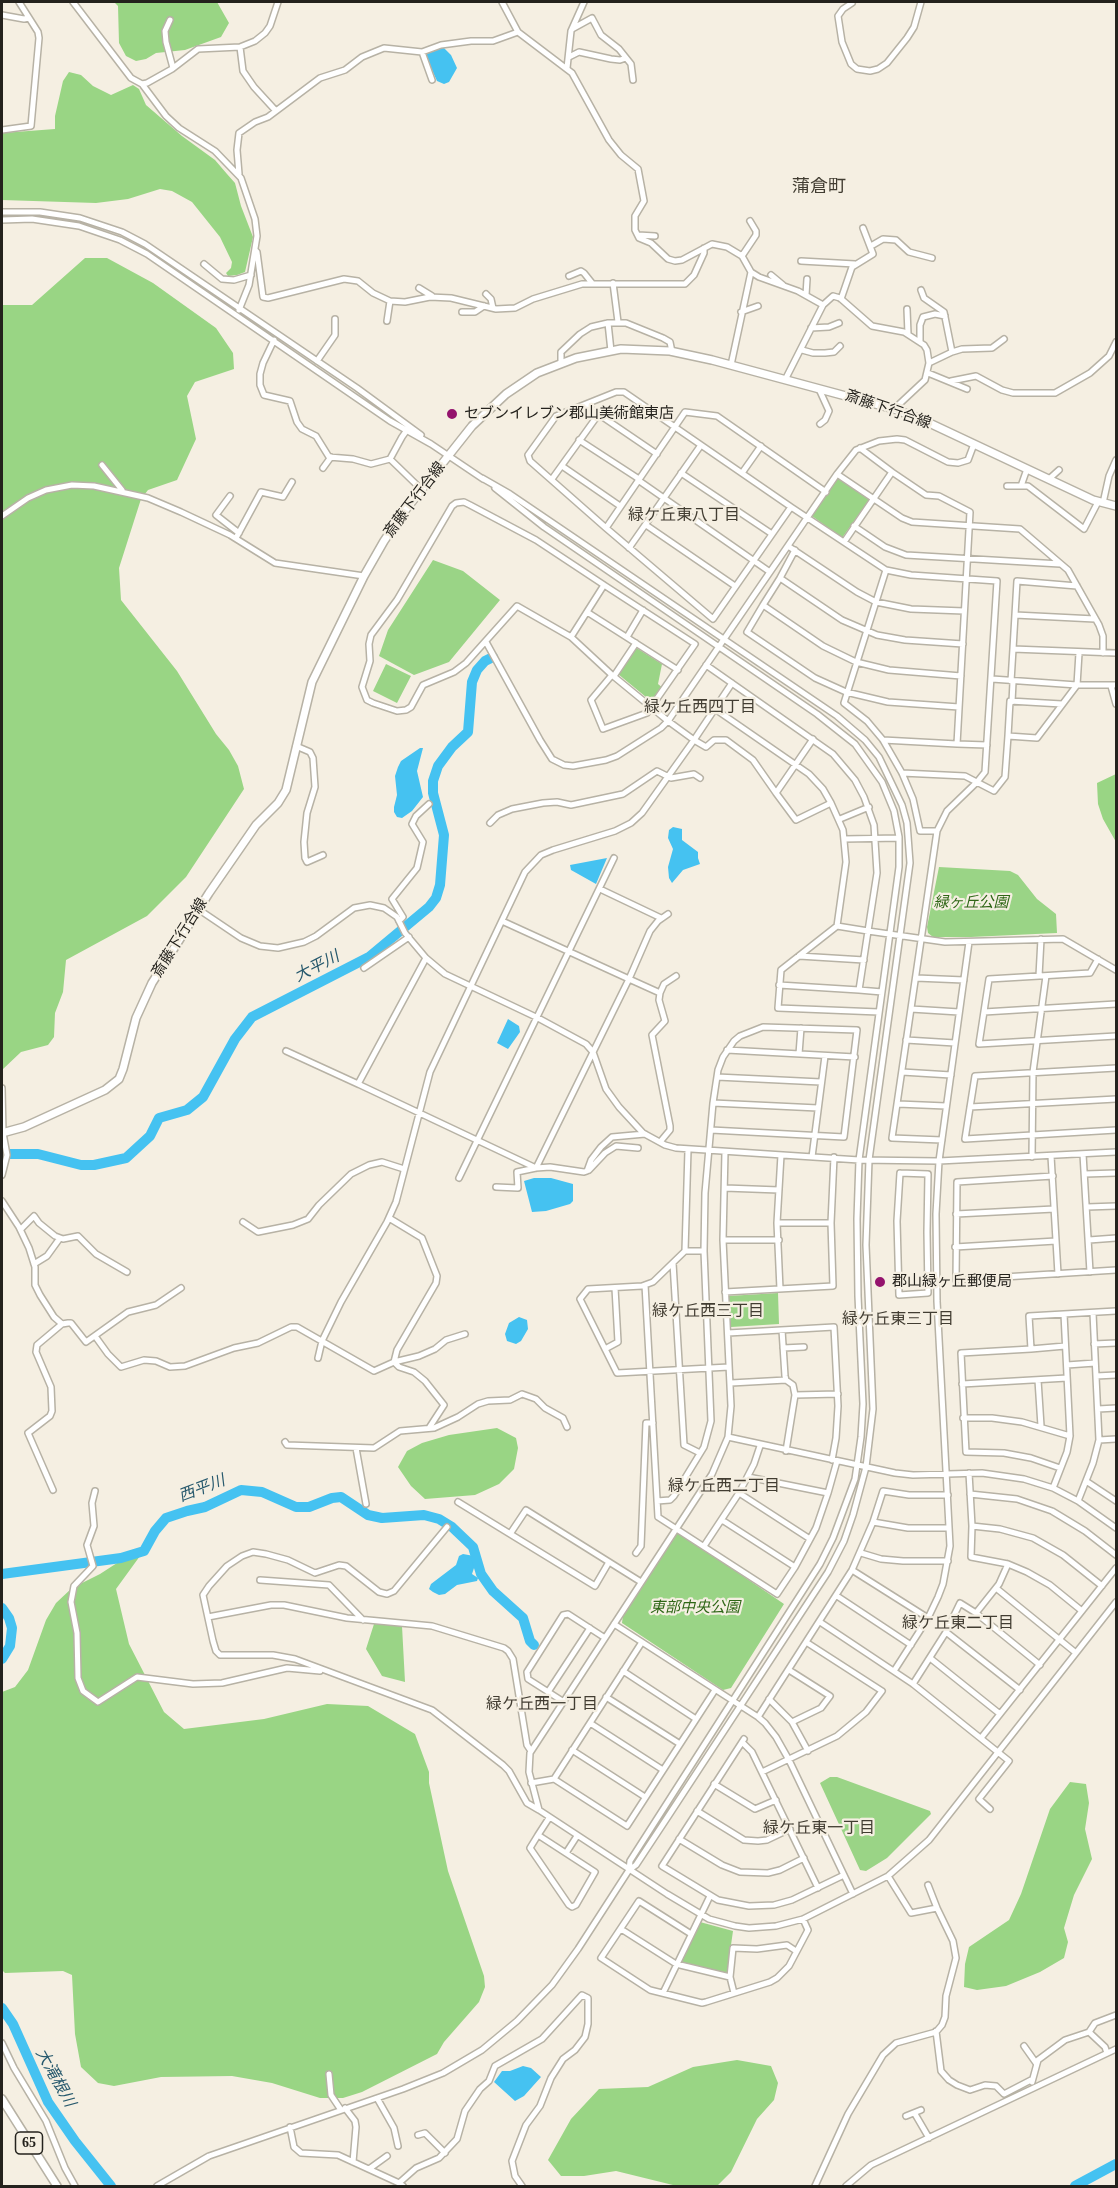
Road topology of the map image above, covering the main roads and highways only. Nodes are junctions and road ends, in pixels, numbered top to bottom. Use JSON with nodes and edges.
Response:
{"nodes":[{"id":1,"x":1116,"y":506,"type":"edge"},
{"id":2,"x":2,"y":1133,"type":"edge"},
{"id":3,"x":2,"y":2099,"type":"edge"},
{"id":4,"x":57,"y":2187,"type":"edge"}],
"edges":[{"from":1,"to":2,"type":"main road","name":"斎藤下行合線"},
{"from":3,"to":4,"type":"main road","number":"65"}]}
